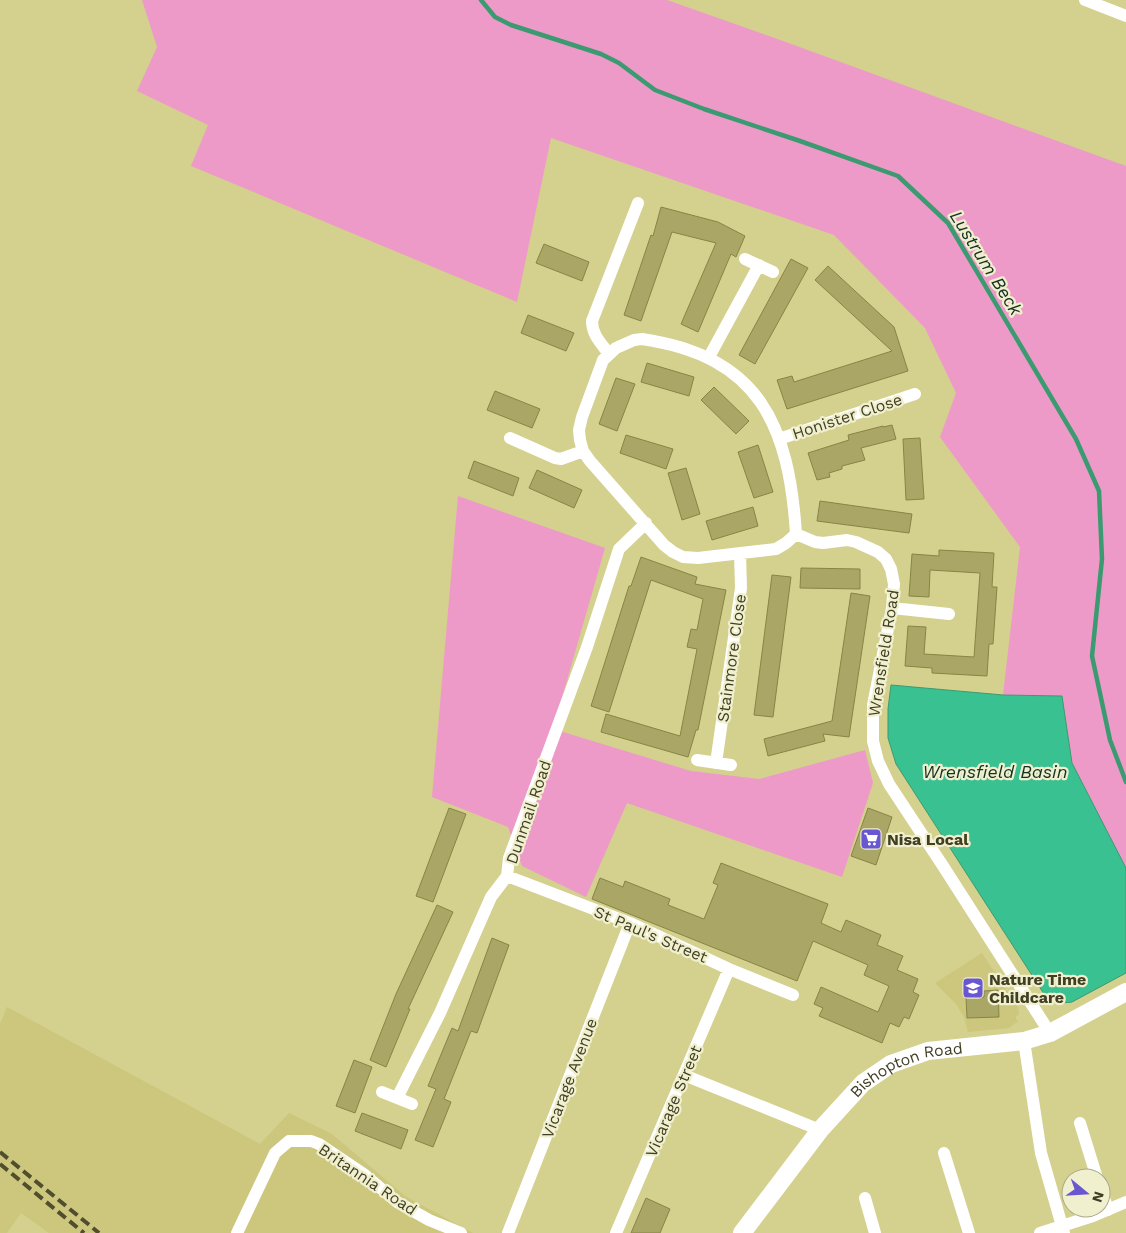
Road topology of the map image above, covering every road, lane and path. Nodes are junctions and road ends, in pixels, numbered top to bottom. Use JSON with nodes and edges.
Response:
{"nodes":[{"id":1,"x":1085,"y":0,"type":"edge"},
{"id":2,"x":1126,"y":16,"type":"edge"},
{"id":3,"x":646,"y":220,"type":"dead end"},
{"id":4,"x":745,"y":259,"type":"dead end"},
{"id":5,"x":759,"y":265,"type":"junction"},
{"id":6,"x":773,"y":272,"type":"dead end"},
{"id":7,"x":609,"y":354,"type":"junction"},
{"id":8,"x":709,"y":357,"type":"junction"},
{"id":9,"x":915,"y":394,"type":"dead end"},
{"id":10,"x":510,"y":438,"type":"dead end"},
{"id":11,"x":779,"y":439,"type":"junction"},
{"id":12,"x":583,"y":451,"type":"junction"},
{"id":13,"x":646,"y":523,"type":"junction"},
{"id":14,"x":796,"y":534,"type":"junction"},
{"id":15,"x":740,"y":553,"type":"junction"},
{"id":16,"x":892,"y":608,"type":"junction"},
{"id":17,"x":950,"y":614,"type":"dead end"},
{"id":18,"x":697,"y":760,"type":"dead end"},
{"id":19,"x":716,"y":763,"type":"junction"},
{"id":20,"x":730,"y":765,"type":"dead end"},
{"id":21,"x":507,"y":876,"type":"junction"},
{"id":22,"x":630,"y":923,"type":"junction"},
{"id":23,"x":729,"y":969,"type":"junction"},
{"id":24,"x":1126,"y":992,"type":"edge"},
{"id":25,"x":793,"y":995,"type":"dead end"},
{"id":26,"x":1050,"y":1033,"type":"junction"},
{"id":27,"x":1024,"y":1042,"type":"junction"},
{"id":28,"x":684,"y":1075,"type":"junction"},
{"id":29,"x":382,"y":1092,"type":"dead end"},
{"id":30,"x":397,"y":1098,"type":"junction"},
{"id":31,"x":412,"y":1104,"type":"dead end"},
{"id":32,"x":1080,"y":1123,"type":"dead end"},
{"id":33,"x":820,"y":1130,"type":"junction"},
{"id":34,"x":944,"y":1153,"type":"dead end"},
{"id":35,"x":1095,"y":1168,"type":"edge"},
{"id":36,"x":865,"y":1198,"type":"dead end"},
{"id":37,"x":1126,"y":1202,"type":"edge"},
{"id":38,"x":1111,"y":1209,"type":"edge"},
{"id":39,"x":1090,"y":1218,"type":"edge"},
{"id":40,"x":1063,"y":1230,"type":"edge"},
{"id":41,"x":237,"y":1233,"type":"edge"},
{"id":42,"x":460,"y":1233,"type":"edge"},
{"id":43,"x":508,"y":1233,"type":"edge"},
{"id":44,"x":616,"y":1233,"type":"edge"},
{"id":45,"x":742,"y":1233,"type":"edge"},
{"id":46,"x":875,"y":1233,"type":"edge"},
{"id":47,"x":969,"y":1233,"type":"edge"},
{"id":48,"x":1040,"y":1233,"type":"edge"}],
"edges":[{"from":1,"to":2,"type":"street"},
{"from":3,"to":7,"type":"street"},
{"from":4,"to":5,"type":"street"},
{"from":5,"to":6,"type":"street"},
{"from":5,"to":8,"type":"street"},
{"from":7,"to":8,"type":"street"},
{"from":7,"to":12,"type":"street"},
{"from":8,"to":11,"type":"street"},
{"from":9,"to":11,"type":"street","name":"Honister Close"},
{"from":10,"to":12,"type":"street"},
{"from":11,"to":14,"type":"street"},
{"from":12,"to":13,"type":"street"},
{"from":13,"to":15,"type":"street"},
{"from":13,"to":21,"type":"street","name":"Dunmail Road"},
{"from":14,"to":15,"type":"street"},
{"from":14,"to":16,"type":"street","name":"Wrensfield Road"},
{"from":15,"to":19,"type":"street","name":"Stainmore Close"},
{"from":16,"to":17,"type":"street"},
{"from":16,"to":26,"type":"street","name":"Wrensfield Road"},
{"from":18,"to":19,"type":"street"},
{"from":19,"to":20,"type":"street"},
{"from":21,"to":22,"type":"street","name":"St Paul's Street"},
{"from":21,"to":30,"type":"street","name":"Dunmail Road"},
{"from":22,"to":23,"type":"street","name":"St Paul's Street"},
{"from":22,"to":43,"type":"street","name":"Vicarage Avenue"},
{"from":23,"to":25,"type":"street","name":"St Paul's Street"},
{"from":23,"to":28,"type":"street","name":"Vicarage Street"},
{"from":24,"to":26,"type":"street","name":"Bishopton Road"},
{"from":26,"to":27,"type":"street","name":"Bishopton Road"},
{"from":27,"to":33,"type":"street","name":"Bishopton Road"},
{"from":27,"to":40,"type":"street"},
{"from":28,"to":33,"type":"street"},
{"from":28,"to":44,"type":"street","name":"Vicarage Street"},
{"from":29,"to":30,"type":"street"},
{"from":30,"to":31,"type":"street"},
{"from":32,"to":35,"type":"street"},
{"from":33,"to":45,"type":"street","name":"Bishopton Road"},
{"from":34,"to":47,"type":"street"},
{"from":36,"to":46,"type":"street"},
{"from":37,"to":38,"type":"street"},
{"from":39,"to":40,"type":"street"},
{"from":40,"to":48,"type":"street"},
{"from":41,"to":42,"type":"street","name":"Britannia Road"}]}
